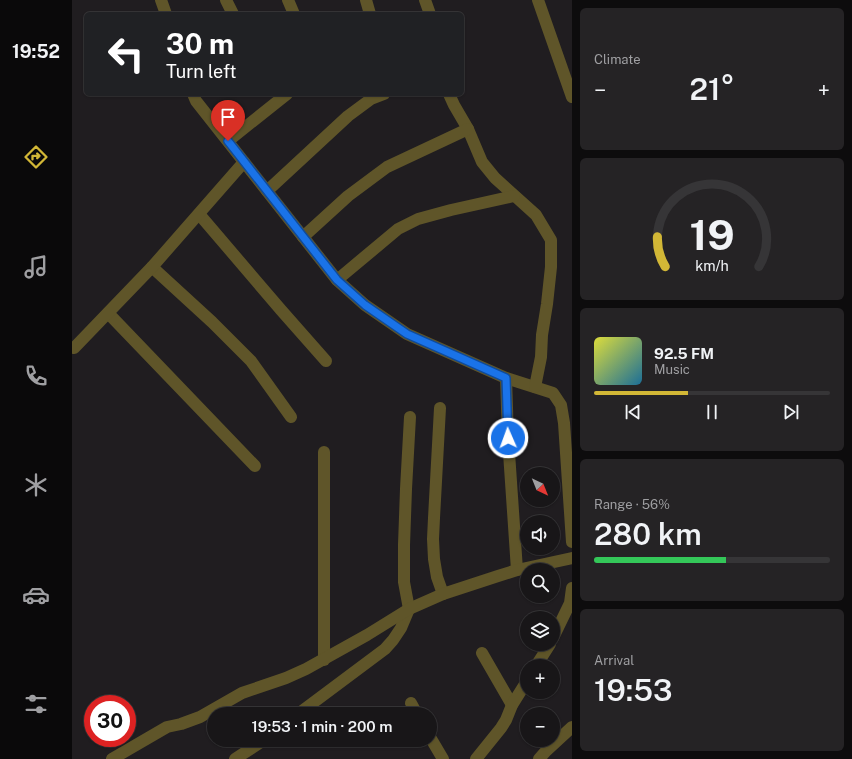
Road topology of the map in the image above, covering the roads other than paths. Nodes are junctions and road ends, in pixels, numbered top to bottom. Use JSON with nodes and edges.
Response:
{"nodes":[{"id":1,"x":161,"y":0,"type":"edge"},
{"id":2,"x":226,"y":0,"type":"edge"},
{"id":3,"x":288,"y":0,"type":"edge"},
{"id":4,"x":366,"y":0,"type":"edge"},
{"id":5,"x":425,"y":0,"type":"edge"},
{"id":6,"x":538,"y":0,"type":"edge"},
{"id":7,"x":165,"y":12,"type":"edge"},
{"id":8,"x":232,"y":12,"type":"edge"},
{"id":9,"x":293,"y":12,"type":"edge"},
{"id":10,"x":369,"y":12,"type":"edge"},
{"id":11,"x":429,"y":12,"type":"edge"},
{"id":12,"x":194,"y":96,"type":"edge"},
{"id":13,"x":284,"y":96,"type":"edge"},
{"id":14,"x":379,"y":96,"type":"edge"},
{"id":15,"x":450,"y":96,"type":"edge"},
{"id":16,"x":572,"y":97,"type":"edge"},
{"id":17,"x":468,"y":129,"type":"junction"},
{"id":18,"x":228,"y":141,"type":"junction"},
{"id":19,"x":244,"y":162,"type":"junction"},
{"id":20,"x":267,"y":191,"type":"junction"},
{"id":21,"x":514,"y":196,"type":"junction"},
{"id":22,"x":199,"y":214,"type":"junction"},
{"id":23,"x":303,"y":237,"type":"junction"},
{"id":24,"x":152,"y":267,"type":"junction"},
{"id":25,"x":337,"y":280,"type":"junction"},
{"id":26,"x":108,"y":313,"type":"junction"},
{"id":27,"x":74,"y":348,"type":"dead end"},
{"id":28,"x":326,"y":361,"type":"dead end"},
{"id":29,"x":506,"y":378,"type":"junction"},
{"id":30,"x":535,"y":387,"type":"junction"},
{"id":31,"x":440,"y":408,"type":"dead end"},
{"id":32,"x":292,"y":417,"type":"dead end"},
{"id":33,"x":410,"y":417,"type":"dead end"},
{"id":34,"x":324,"y":452,"type":"dead end"},
{"id":35,"x":255,"y":466,"type":"dead end"},
{"id":36,"x":572,"y":542,"type":"edge"},
{"id":37,"x":572,"y":558,"type":"edge"},
{"id":38,"x":517,"y":570,"type":"junction"},
{"id":39,"x":572,"y":588,"type":"edge"},
{"id":40,"x":443,"y":594,"type":"junction"},
{"id":41,"x":409,"y":609,"type":"junction"},
{"id":42,"x":560,"y":624,"type":"edge"},
{"id":43,"x":482,"y":653,"type":"dead end"},
{"id":44,"x":324,"y":660,"type":"junction"},
{"id":45,"x":520,"y":692,"type":"edge"},
{"id":46,"x":411,"y":703,"type":"dead end"},
{"id":47,"x":512,"y":705,"type":"junction"},
{"id":48,"x":307,"y":707,"type":"edge"},
{"id":49,"x":413,"y":707,"type":"edge"},
{"id":50,"x":572,"y":727,"type":"edge"},
{"id":51,"x":253,"y":747,"type":"edge"},
{"id":52,"x":436,"y":747,"type":"edge"},
{"id":53,"x":112,"y":759,"type":"edge"},
{"id":54,"x":235,"y":759,"type":"edge"},
{"id":55,"x":443,"y":759,"type":"edge"},
{"id":56,"x":476,"y":759,"type":"edge"},
{"id":57,"x":539,"y":759,"type":"edge"}],
"edges":[{"from":1,"to":7,"type":"street"},
{"from":2,"to":8,"type":"street"},
{"from":3,"to":9,"type":"street"},
{"from":4,"to":10,"type":"street"},
{"from":5,"to":11,"type":"street"},
{"from":6,"to":16,"type":"street"},
{"from":12,"to":18,"type":"street"},
{"from":13,"to":18,"type":"street"},
{"from":14,"to":20,"type":"street"},
{"from":15,"to":17,"type":"street"},
{"from":17,"to":21,"type":"street"},
{"from":17,"to":23,"type":"street"},
{"from":18,"to":19,"type":"street"},
{"from":19,"to":20,"type":"street"},
{"from":19,"to":22,"type":"street"},
{"from":20,"to":23,"type":"street"},
{"from":21,"to":25,"type":"street"},
{"from":21,"to":30,"type":"street"},
{"from":22,"to":24,"type":"street"},
{"from":22,"to":28,"type":"street"},
{"from":23,"to":25,"type":"street"},
{"from":24,"to":26,"type":"street"},
{"from":24,"to":32,"type":"street"},
{"from":25,"to":29,"type":"street"},
{"from":26,"to":27,"type":"street"},
{"from":26,"to":35,"type":"street"},
{"from":29,"to":30,"type":"street"},
{"from":29,"to":38,"type":"street"},
{"from":30,"to":36,"type":"street"},
{"from":31,"to":40,"type":"street"},
{"from":33,"to":41,"type":"street"},
{"from":34,"to":44,"type":"street"},
{"from":37,"to":38,"type":"street"},
{"from":38,"to":40,"type":"street"},
{"from":39,"to":42,"type":"street"},
{"from":40,"to":41,"type":"street"},
{"from":41,"to":44,"type":"street"},
{"from":41,"to":48,"type":"street"},
{"from":43,"to":47,"type":"street"},
{"from":44,"to":53,"type":"street"},
{"from":45,"to":47,"type":"street"},
{"from":46,"to":49,"type":"street"},
{"from":47,"to":56,"type":"street"},
{"from":50,"to":57,"type":"street"},
{"from":51,"to":54,"type":"street"},
{"from":52,"to":55,"type":"street"}]}
